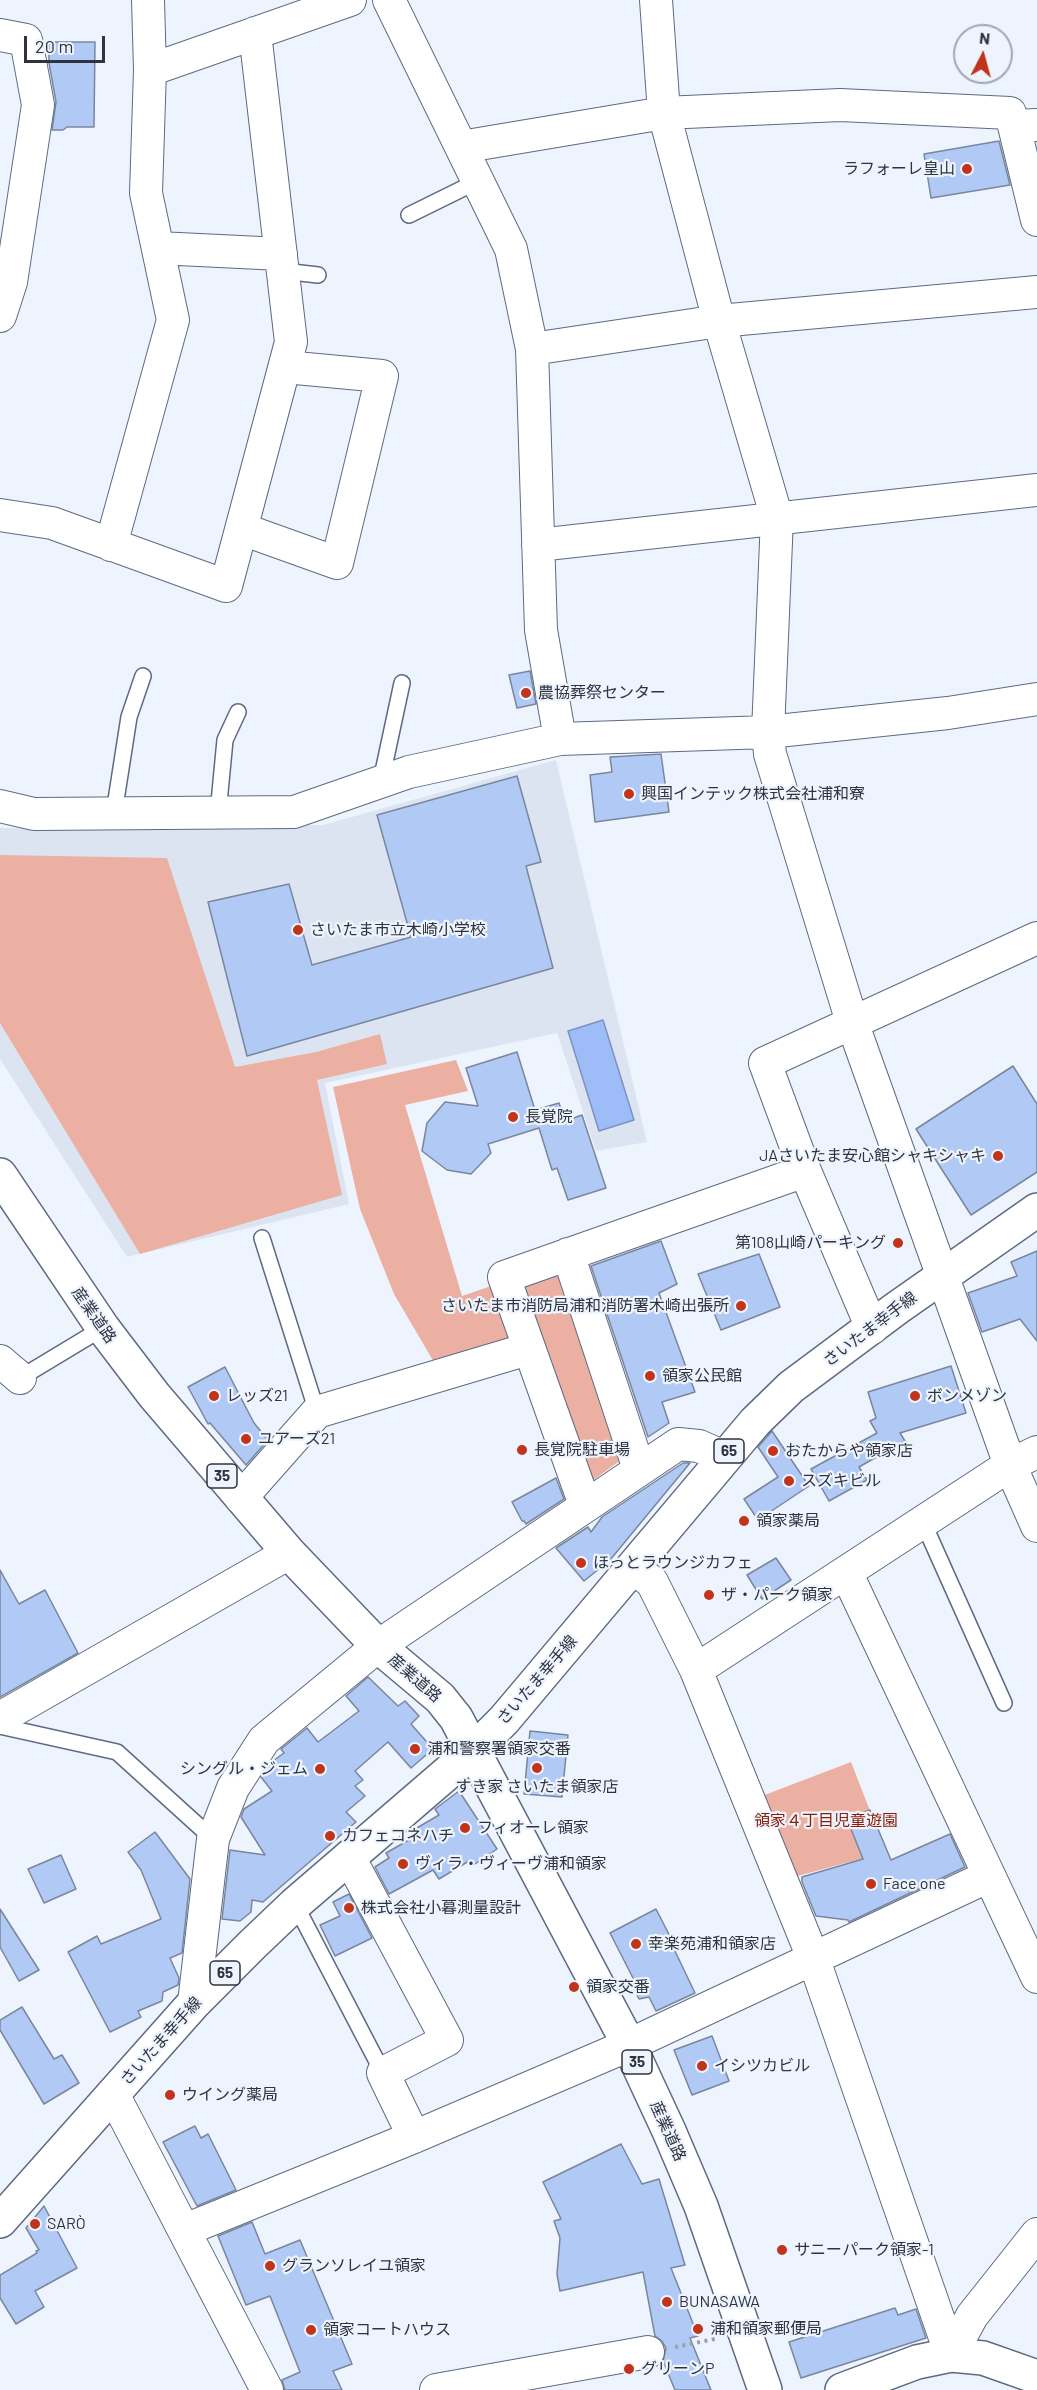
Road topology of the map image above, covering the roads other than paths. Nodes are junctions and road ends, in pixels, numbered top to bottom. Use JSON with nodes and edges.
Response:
{"nodes":[{"id":1,"x":148,"y":0,"type":"edge"},
{"id":2,"x":350,"y":0,"type":"edge"},
{"id":3,"x":389,"y":0,"type":"edge"},
{"id":4,"x":656,"y":0,"type":"edge"},
{"id":5,"x":255,"y":33,"type":"junction"},
{"id":6,"x":0,"y":35,"type":"edge"},
{"id":7,"x":150,"y":70,"type":"junction"},
{"id":8,"x":664,"y":112,"type":"junction"},
{"id":9,"x":1026,"y":125,"type":"edge"},
{"id":10,"x":461,"y":147,"type":"junction"},
{"id":11,"x":478,"y":181,"type":"junction"},
{"id":12,"x":409,"y":215,"type":"dead end"},
{"id":13,"x":1037,"y":220,"type":"edge"},
{"id":14,"x":158,"y":248,"type":"junction"},
{"id":15,"x":282,"y":263,"type":"junction"},
{"id":16,"x":318,"y":275,"type":"dead end"},
{"id":17,"x":1037,"y":292,"type":"edge"},
{"id":18,"x":0,"y":316,"type":"edge"},
{"id":19,"x":719,"y":321,"type":"junction"},
{"id":20,"x":532,"y":349,"type":"junction"},
{"id":21,"x":285,"y":367,"type":"junction"},
{"id":22,"x":1037,"y":490,"type":"edge"},
{"id":23,"x":0,"y":515,"type":"edge"},
{"id":24,"x":777,"y":518,"type":"junction"},
{"id":25,"x":242,"y":529,"type":"junction"},
{"id":26,"x":111,"y":545,"type":"junction"},
{"id":27,"x":538,"y":545,"type":"junction"},
{"id":28,"x":143,"y":676,"type":"dead end"},
{"id":29,"x":402,"y":683,"type":"dead end"},
{"id":30,"x":1037,"y":699,"type":"edge"},
{"id":31,"x":238,"y":712,"type":"dead end"},
{"id":32,"x":768,"y":732,"type":"junction"},
{"id":33,"x":560,"y":739,"type":"junction"},
{"id":34,"x":381,"y":781,"type":"junction"},
{"id":35,"x":0,"y":806,"type":"edge"},
{"id":36,"x":114,"y":813,"type":"junction"},
{"id":37,"x":218,"y":813,"type":"junction"},
{"id":38,"x":1037,"y":938,"type":"edge"},
{"id":39,"x":852,"y":1022,"type":"junction"},
{"id":40,"x":805,"y":1171,"type":"junction"},
{"id":41,"x":0,"y":1175,"type":"edge"},
{"id":42,"x":1037,"y":1210,"type":"edge"},
{"id":43,"x":262,"y":1238,"type":"dead end"},
{"id":44,"x":568,"y":1254,"type":"junction"},
{"id":45,"x":941,"y":1276,"type":"junction"},
{"id":46,"x":102,"y":1328,"type":"junction"},
{"id":47,"x":872,"y":1328,"type":"junction"},
{"id":48,"x":528,"y":1349,"type":"junction"},
{"id":49,"x":10,"y":1370,"type":"edge"},
{"id":50,"x":317,"y":1412,"type":"junction"},
{"id":51,"x":724,"y":1457,"type":"junction"},
{"id":52,"x":1024,"y":1459,"type":"edge"},
{"id":53,"x":639,"y":1469,"type":"junction"},
{"id":54,"x":241,"y":1498,"type":"junction"},
{"id":55,"x":585,"y":1505,"type":"junction"},
{"id":56,"x":923,"y":1522,"type":"junction"},
{"id":57,"x":1037,"y":1526,"type":"edge"},
{"id":58,"x":289,"y":1553,"type":"junction"},
{"id":59,"x":633,"y":1568,"type":"junction"},
{"id":60,"x":846,"y":1572,"type":"junction"},
{"id":61,"x":378,"y":1646,"type":"junction"},
{"id":62,"x":696,"y":1670,"type":"junction"},
{"id":63,"x":1004,"y":1703,"type":"dead end"},
{"id":64,"x":0,"y":1718,"type":"edge"},
{"id":65,"x":0,"y":1726,"type":"edge"},
{"id":66,"x":474,"y":1750,"type":"junction"},
{"id":67,"x":213,"y":1839,"type":"junction"},
{"id":68,"x":349,"y":1857,"type":"junction"},
{"id":69,"x":989,"y":1876,"type":"junction"},
{"id":70,"x":295,"y":1904,"type":"junction"},
{"id":71,"x":814,"y":1960,"type":"junction"},
{"id":72,"x":1037,"y":1977,"type":"edge"},
{"id":73,"x":194,"y":2003,"type":"junction"},
{"id":74,"x":629,"y":2046,"type":"junction"},
{"id":75,"x":383,"y":2073,"type":"junction"},
{"id":76,"x":113,"y":2094,"type":"junction"},
{"id":77,"x":414,"y":2137,"type":"junction"},
{"id":78,"x":0,"y":2221,"type":"edge"},
{"id":79,"x":185,"y":2230,"type":"junction"},
{"id":80,"x":1037,"y":2234,"type":"edge"},
{"id":81,"x":648,"y":2352,"type":"road end"},
{"id":82,"x":951,"y":2355,"type":"junction"},
{"id":83,"x":1037,"y":2377,"type":"edge"},
{"id":84,"x":537,"y":2382,"type":"edge"},
{"id":85,"x":267,"y":2390,"type":"edge"},
{"id":86,"x":436,"y":2390,"type":"edge"},
{"id":87,"x":765,"y":2390,"type":"edge"},
{"id":88,"x":842,"y":2390,"type":"edge"}],
"edges":[{"from":1,"to":7,"type":"street"},
{"from":2,"to":5,"type":"street"},
{"from":3,"to":10,"type":"street"},
{"from":4,"to":8,"type":"street"},
{"from":5,"to":7,"type":"street"},
{"from":5,"to":15,"type":"street"},
{"from":6,"to":18,"type":"street"},
{"from":7,"to":14,"type":"street"},
{"from":8,"to":9,"type":"street"},
{"from":8,"to":10,"type":"street"},
{"from":8,"to":19,"type":"street"},
{"from":9,"to":13,"type":"street"},
{"from":10,"to":11,"type":"street"},
{"from":11,"to":12,"type":"lane"},
{"from":11,"to":20,"type":"street"},
{"from":14,"to":15,"type":"street"},
{"from":14,"to":26,"type":"street"},
{"from":15,"to":16,"type":"lane"},
{"from":15,"to":21,"type":"street"},
{"from":17,"to":19,"type":"street"},
{"from":19,"to":20,"type":"street"},
{"from":19,"to":24,"type":"street"},
{"from":20,"to":27,"type":"street"},
{"from":21,"to":25,"type":"street"},
{"from":21,"to":25,"type":"street"},
{"from":22,"to":24,"type":"street"},
{"from":23,"to":26,"type":"street"},
{"from":24,"to":27,"type":"street"},
{"from":24,"to":32,"type":"street"},
{"from":25,"to":26,"type":"street"},
{"from":27,"to":33,"type":"street"},
{"from":28,"to":36,"type":"lane"},
{"from":29,"to":34,"type":"lane"},
{"from":30,"to":32,"type":"street"},
{"from":31,"to":37,"type":"lane"},
{"from":32,"to":33,"type":"street"},
{"from":32,"to":39,"type":"street"},
{"from":33,"to":34,"type":"street"},
{"from":34,"to":37,"type":"street"},
{"from":35,"to":36,"type":"street"},
{"from":36,"to":37,"type":"street"},
{"from":38,"to":39,"type":"street"},
{"from":39,"to":40,"type":"street"},
{"from":39,"to":45,"type":"street"},
{"from":40,"to":44,"type":"street"},
{"from":40,"to":47,"type":"street"},
{"from":41,"to":46,"type":"main road","name":"産業道路","number":"35"},
{"from":42,"to":45,"type":"main road","name":"さいたま幸手線","number":"65"},
{"from":43,"to":50,"type":"lane"},
{"from":44,"to":48,"type":"street"},
{"from":44,"to":53,"type":"street"},
{"from":45,"to":47,"type":"main road","name":"さいたま幸手線","number":"65"},
{"from":45,"to":52,"type":"street"},
{"from":46,"to":49,"type":"lane"},
{"from":46,"to":54,"type":"main road","name":"産業道路","number":"35"},
{"from":47,"to":51,"type":"main road","name":"さいたま幸手線","number":"65"},
{"from":48,"to":50,"type":"street"},
{"from":48,"to":55,"type":"street"},
{"from":50,"to":54,"type":"street"},
{"from":51,"to":53,"type":"street"},
{"from":51,"to":59,"type":"main road","name":"さいたま幸手線","number":"65"},
{"from":52,"to":56,"type":"street"},
{"from":52,"to":57,"type":"street"},
{"from":53,"to":55,"type":"street"},
{"from":54,"to":58,"type":"main road","name":"産業道路","number":"35"},
{"from":55,"to":61,"type":"street"},
{"from":56,"to":60,"type":"street"},
{"from":56,"to":63,"type":"lane"},
{"from":58,"to":61,"type":"main road","name":"産業道路","number":"35"},
{"from":58,"to":64,"type":"street"},
{"from":59,"to":62,"type":"street"},
{"from":59,"to":66,"type":"main road","name":"さいたま幸手線","number":"65"},
{"from":60,"to":62,"type":"street"},
{"from":60,"to":69,"type":"street"},
{"from":61,"to":66,"type":"main road","name":"産業道路","number":"35"},
{"from":61,"to":67,"type":"street"},
{"from":62,"to":71,"type":"street"},
{"from":65,"to":67,"type":"lane"},
{"from":66,"to":68,"type":"main road","name":"さいたま幸手線","number":"65"},
{"from":66,"to":74,"type":"main road","name":"産業道路","number":"35"},
{"from":67,"to":73,"type":"street"},
{"from":68,"to":70,"type":"main road","name":"さいたま幸手線","number":"65"},
{"from":68,"to":75,"type":"street"},
{"from":69,"to":71,"type":"street"},
{"from":69,"to":72,"type":"street"},
{"from":70,"to":73,"type":"main road","name":"さいたま幸手線","number":"65"},
{"from":70,"to":75,"type":"lane"},
{"from":71,"to":74,"type":"street"},
{"from":71,"to":82,"type":"street"},
{"from":73,"to":76,"type":"main road","name":"さいたま幸手線","number":"65"},
{"from":74,"to":77,"type":"street"},
{"from":74,"to":87,"type":"main road","name":"産業道路","number":"35"},
{"from":75,"to":77,"type":"street"},
{"from":76,"to":78,"type":"main road","name":"さいたま幸手線","number":"65"},
{"from":76,"to":79,"type":"street"},
{"from":77,"to":79,"type":"street"},
{"from":79,"to":85,"type":"street"},
{"from":80,"to":82,"type":"street"},
{"from":81,"to":84,"type":"street"},
{"from":82,"to":83,"type":"main road"},
{"from":82,"to":88,"type":"main road"},
{"from":84,"to":86,"type":"street"}]}
